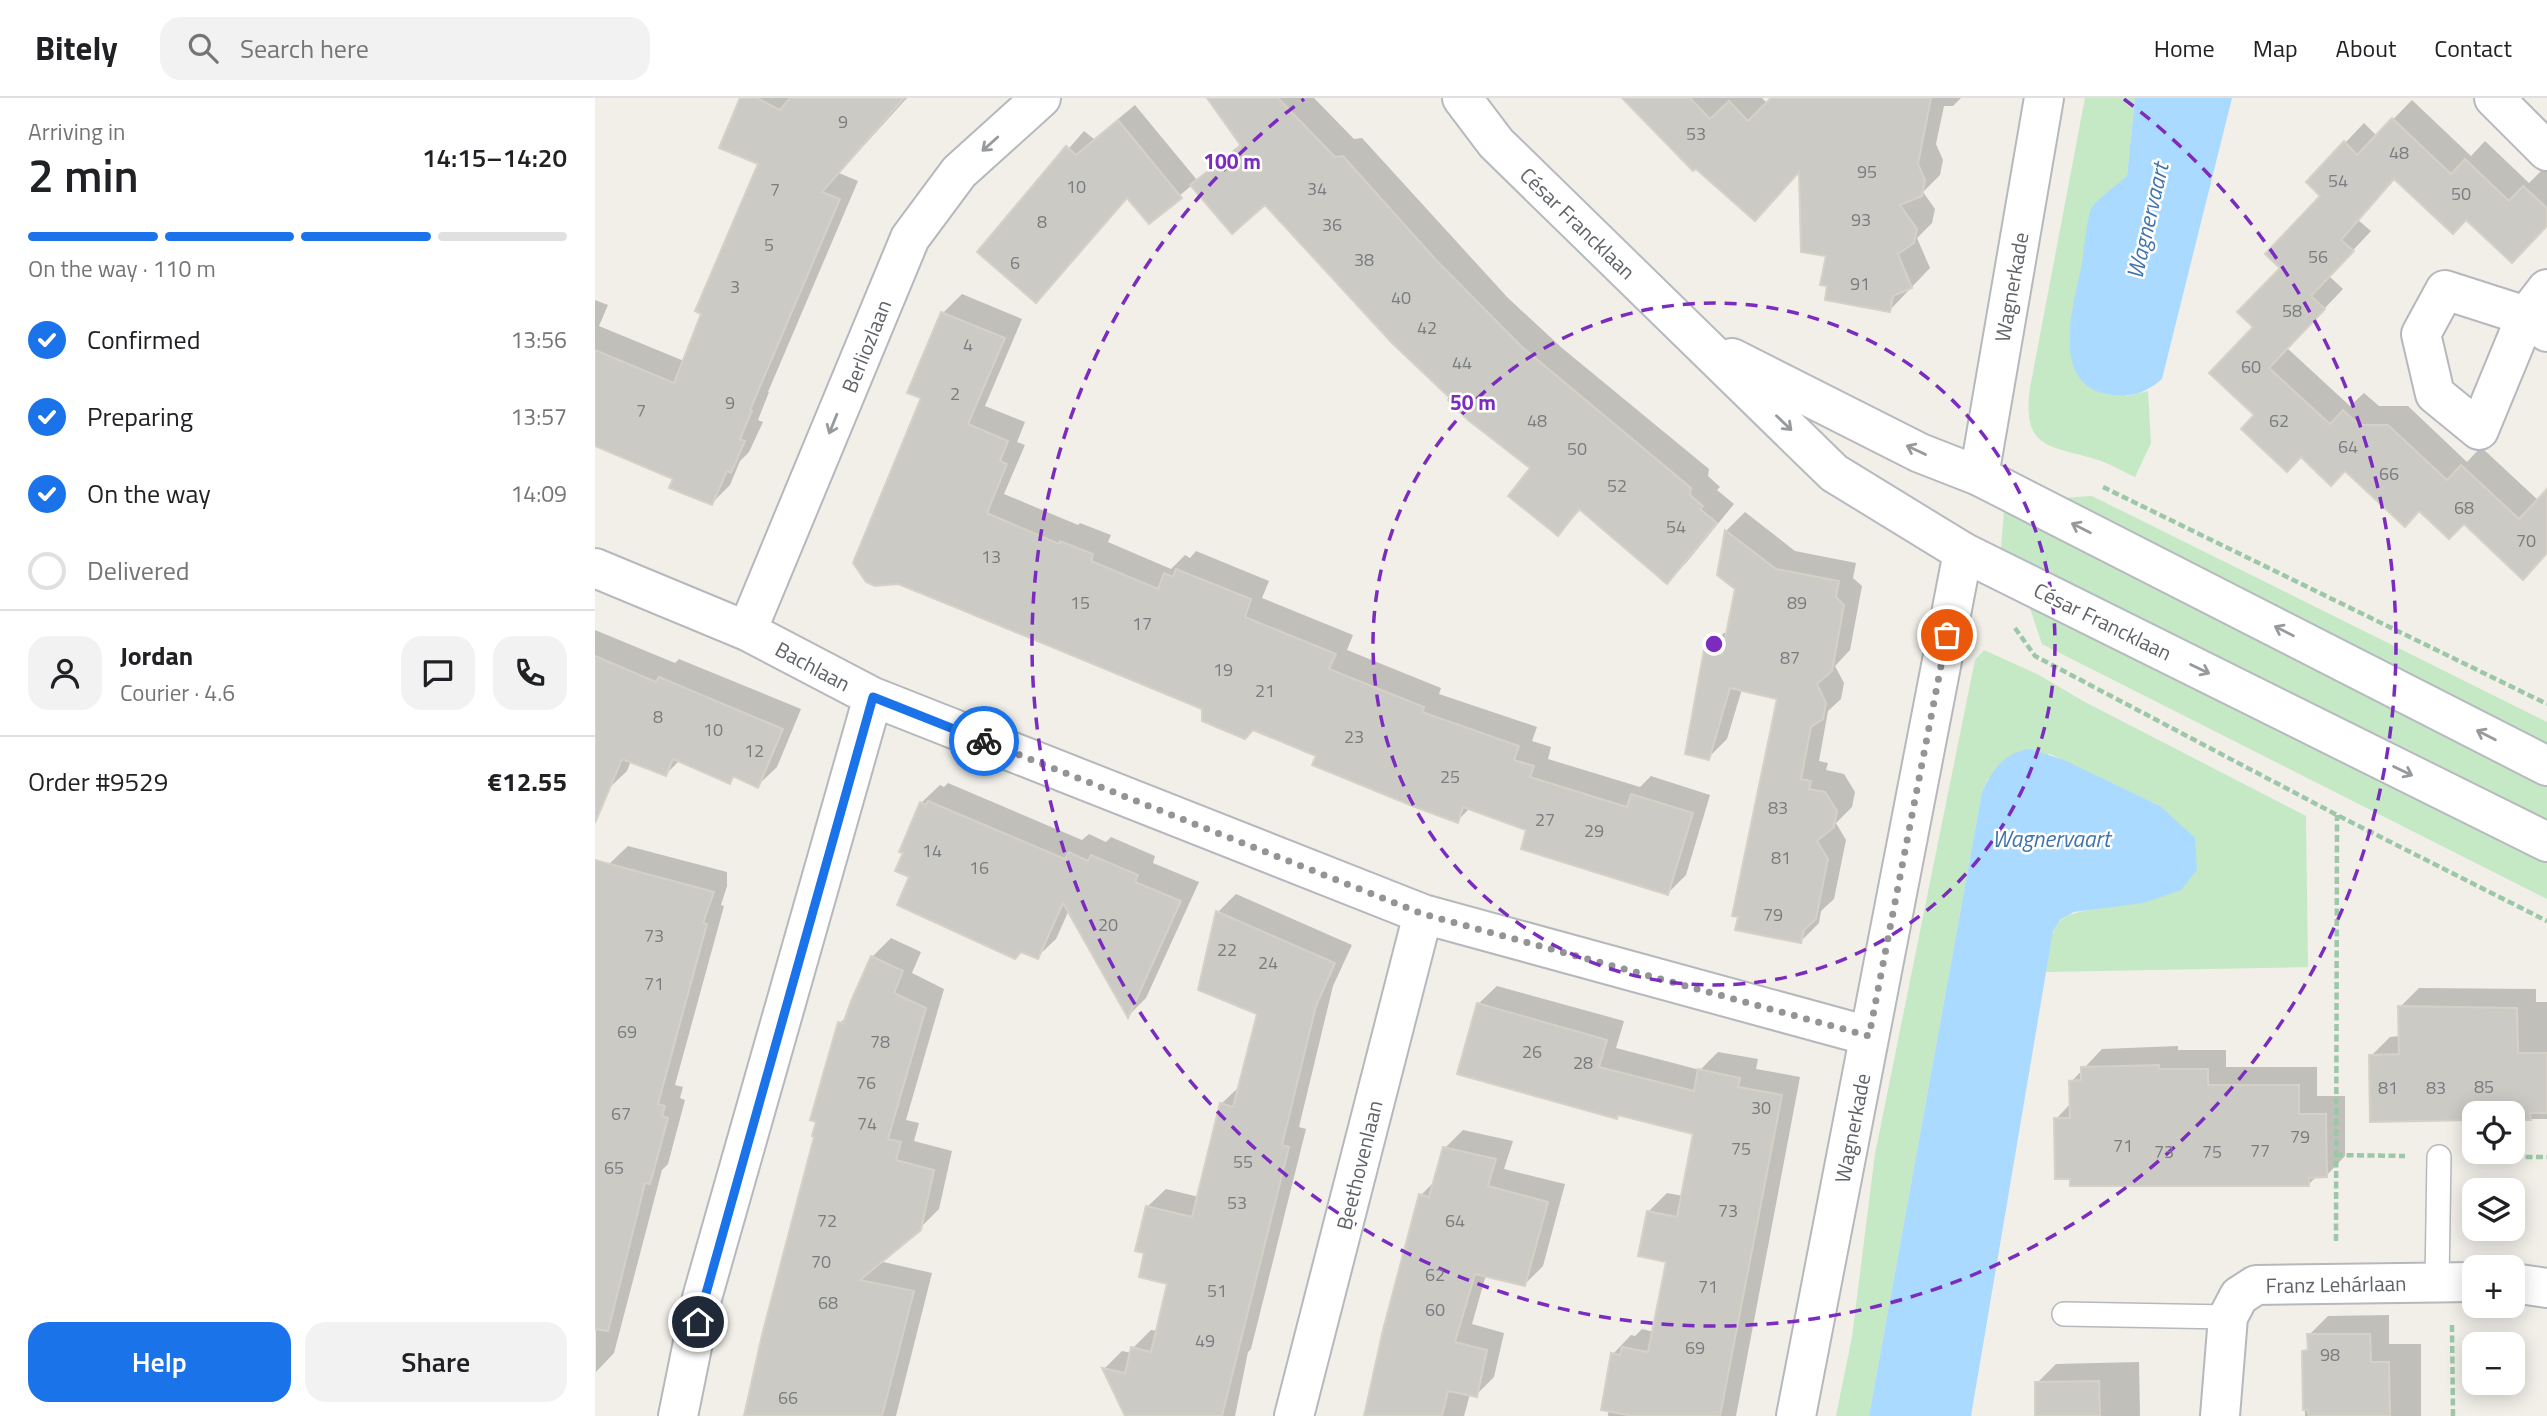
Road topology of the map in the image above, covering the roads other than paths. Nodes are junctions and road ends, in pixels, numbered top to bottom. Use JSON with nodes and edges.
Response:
{"nodes":[{"id":1,"x":1041,"y":98,"type":"edge"},
{"id":2,"x":1462,"y":98,"type":"edge"},
{"id":3,"x":2044,"y":98,"type":"edge"},
{"id":4,"x":2494,"y":98,"type":"edge"},
{"id":5,"x":2547,"y":151,"type":"edge"},
{"id":6,"x":1700,"y":341,"type":"junction"},
{"id":7,"x":1979,"y":476,"type":"junction"},
{"id":8,"x":1963,"y":552,"type":"junction"},
{"id":9,"x":595,"y":568,"type":"edge"},
{"id":10,"x":747,"y":631,"type":"junction"},
{"id":11,"x":873,"y":697,"type":"junction"},
{"id":12,"x":2547,"y":766,"type":"edge"},
{"id":13,"x":2547,"y":842,"type":"edge"},
{"id":14,"x":1423,"y":914,"type":"junction"},
{"id":15,"x":1869,"y":1036,"type":"junction"},
{"id":16,"x":2439,"y":1157,"type":"dead end"},
{"id":17,"x":2454,"y":1282,"type":"edge"},
{"id":18,"x":2525,"y":1285,"type":"edge"},
{"id":19,"x":2547,"y":1288,"type":"edge"},
{"id":20,"x":2064,"y":1314,"type":"dead end"},
{"id":21,"x":2228,"y":1317,"type":"junction"},
{"id":22,"x":678,"y":1416,"type":"edge"},
{"id":23,"x":1294,"y":1416,"type":"edge"},
{"id":24,"x":1796,"y":1416,"type":"edge"},
{"id":25,"x":2220,"y":1416,"type":"edge"}],
"edges":[{"from":1,"to":10,"type":"street","name":"Berliozlaan","one_way":true},
{"from":2,"to":6,"type":"street","name":"César Francklaan"},
{"from":3,"to":7,"type":"street","name":"Wagnerkade"},
{"from":4,"to":5,"type":"street"},
{"from":7,"to":6,"type":"street","name":"César Francklaan","one_way":true},
{"from":6,"to":8,"type":"street","name":"César Francklaan","one_way":true},
{"from":12,"to":7,"type":"street","name":"César Francklaan","one_way":true},
{"from":8,"to":13,"type":"street","name":"César Francklaan","one_way":true},
{"from":8,"to":15,"type":"street","name":"Wagnerkade"},
{"from":9,"to":10,"type":"street","name":"Bachlaan"},
{"from":10,"to":11,"type":"street","name":"Bachlaan"},
{"from":11,"to":14,"type":"street","name":"Bachlaan"},
{"from":11,"to":22,"type":"street"},
{"from":14,"to":15,"type":"street","name":"Bachlaan"},
{"from":14,"to":23,"type":"street","name":"Beethovenlaan"},
{"from":15,"to":24,"type":"street","name":"Wagnerkade"},
{"from":16,"to":17,"type":"lane"},
{"from":17,"to":21,"type":"street","name":"Franz Lehárlaan"},
{"from":18,"to":19,"type":"street"},
{"from":20,"to":21,"type":"lane"},
{"from":21,"to":25,"type":"street"}]}
